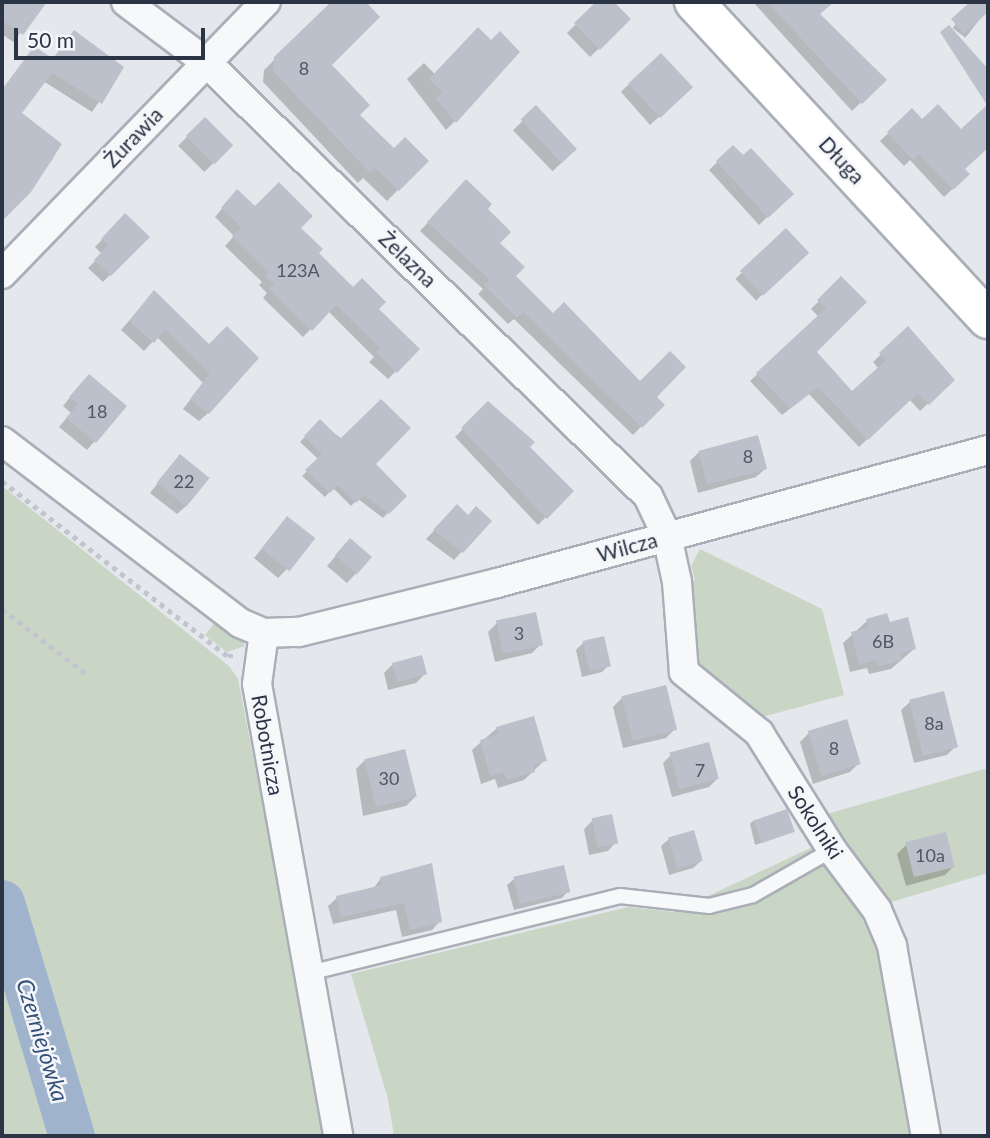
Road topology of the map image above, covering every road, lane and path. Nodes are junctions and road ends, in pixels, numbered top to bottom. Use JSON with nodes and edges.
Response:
{"nodes":[{"id":1,"x":125,"y":2,"type":"edge"},
{"id":2,"x":266,"y":2,"type":"edge"},
{"id":3,"x":697,"y":3,"type":"edge"},
{"id":4,"x":206,"y":62,"type":"junction"},
{"id":5,"x":2,"y":274,"type":"edge"},
{"id":6,"x":988,"y":319,"type":"edge"},
{"id":7,"x":2,"y":441,"type":"edge"},
{"id":8,"x":988,"y":450,"type":"edge"},
{"id":9,"x":2,"y":481,"type":"edge"},
{"id":10,"x":667,"y":536,"type":"junction"},
{"id":11,"x":2,"y":610,"type":"edge"},
{"id":12,"x":263,"y":643,"type":"junction"},
{"id":13,"x":88,"y":675,"type":"dead end"},
{"id":14,"x":832,"y":850,"type":"junction"},
{"id":15,"x":309,"y":973,"type":"junction"},
{"id":16,"x":338,"y":1136,"type":"edge"},
{"id":17,"x":926,"y":1136,"type":"edge"}],
"edges":[{"from":1,"to":4,"type":"street","name":"Żelazna"},
{"from":2,"to":4,"type":"street","name":"Żurawia"},
{"from":3,"to":6,"type":"street","name":"Długa"},
{"from":4,"to":5,"type":"street","name":"Żurawia"},
{"from":4,"to":10,"type":"street","name":"Żelazna"},
{"from":7,"to":12,"type":"street"},
{"from":8,"to":10,"type":"street","name":"Wilcza"},
{"from":9,"to":12,"type":"path"},
{"from":10,"to":12,"type":"street","name":"Wilcza"},
{"from":10,"to":14,"type":"street","name":"Sokolniki"},
{"from":11,"to":13,"type":"path"},
{"from":12,"to":15,"type":"street","name":"Robotnicza"},
{"from":14,"to":15,"type":"lane"},
{"from":14,"to":17,"type":"street","name":"Sokolniki"},
{"from":15,"to":16,"type":"street","name":"Robotnicza"}]}
